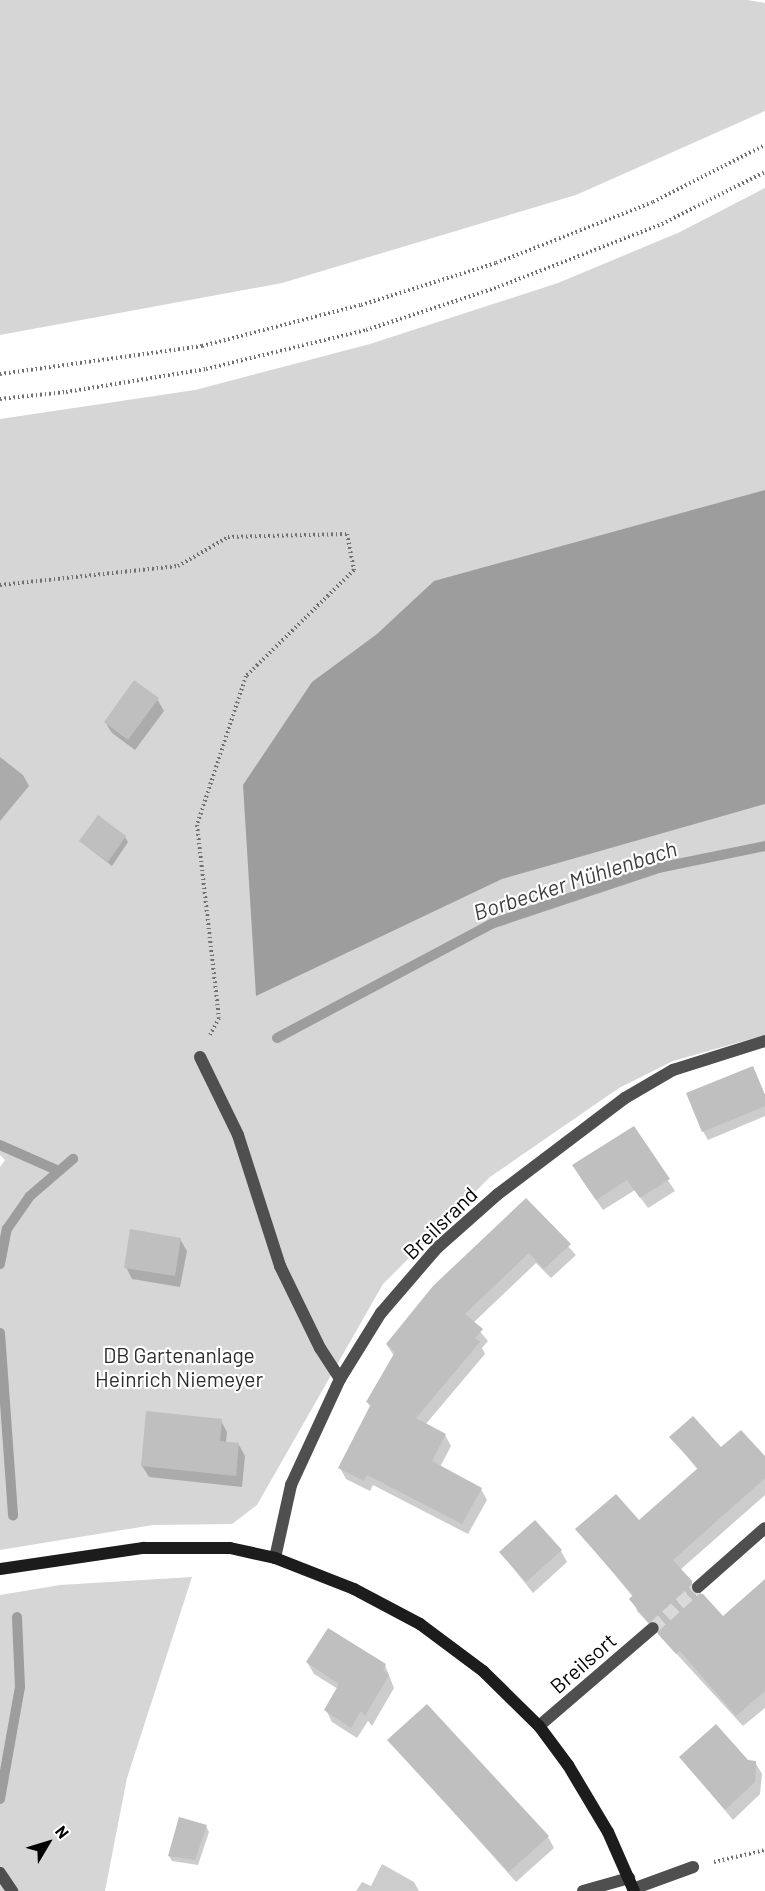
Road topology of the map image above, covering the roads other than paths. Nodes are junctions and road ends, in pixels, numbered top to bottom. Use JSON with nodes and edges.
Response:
{"nodes":[{"id":1,"x":765,"y":1041,"type":"edge"},
{"id":2,"x":200,"y":1057,"type":"dead end"},
{"id":3,"x":340,"y":1379,"type":"junction"},
{"id":4,"x":765,"y":1528,"type":"edge"},
{"id":5,"x":275,"y":1558,"type":"junction"},
{"id":6,"x":0,"y":1569,"type":"edge"},
{"id":7,"x":698,"y":1587,"type":"tunnel mouth"},
{"id":8,"x":653,"y":1628,"type":"tunnel mouth"},
{"id":9,"x":539,"y":1726,"type":"junction"},
{"id":10,"x":693,"y":1867,"type":"road end"},
{"id":11,"x":1,"y":1874,"type":"edge"},
{"id":12,"x":632,"y":1886,"type":"edge"},
{"id":13,"x":12,"y":1891,"type":"edge"},
{"id":14,"x":583,"y":1891,"type":"edge"}],
"edges":[{"from":1,"to":3,"type":"street","name":"Breilsrand"},
{"from":2,"to":3,"type":"street"},
{"from":3,"to":5,"type":"street","name":"Breilsrand"},
{"from":4,"to":7,"type":"street"},
{"from":5,"to":6,"type":"main road"},
{"from":5,"to":9,"type":"main road"},
{"from":8,"to":9,"type":"street","name":"Breilsort"},
{"from":9,"to":12,"type":"main road"},
{"from":10,"to":12,"type":"street"},
{"from":11,"to":13,"type":"street"},
{"from":12,"to":14,"type":"street"}]}
